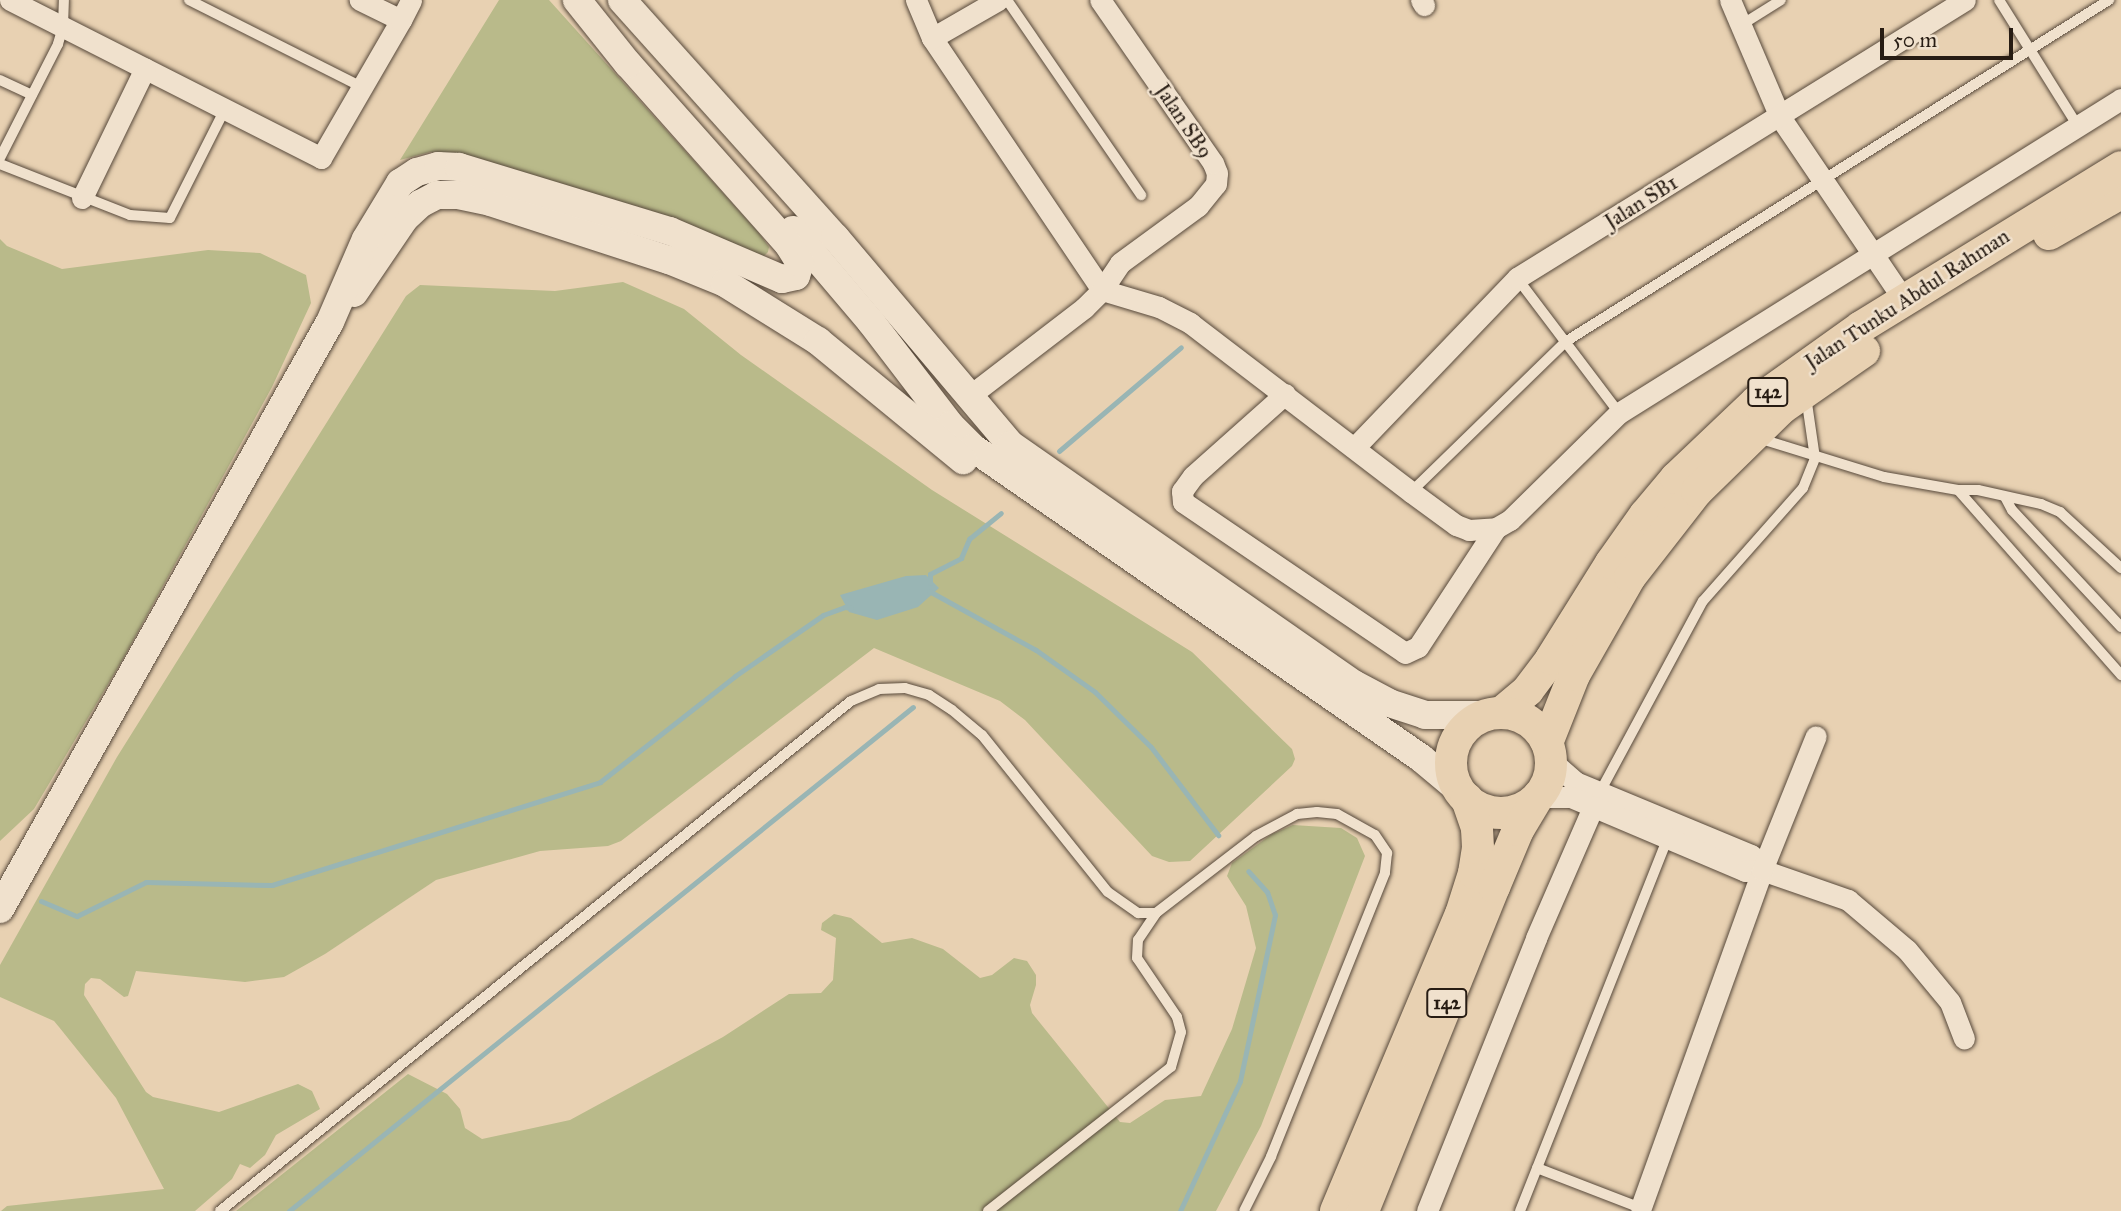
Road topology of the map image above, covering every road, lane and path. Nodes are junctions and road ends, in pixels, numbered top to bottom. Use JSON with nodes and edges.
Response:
{"nodes":[{"id":1,"x":10,"y":0,"type":"edge"},
{"id":2,"x":64,"y":0,"type":"edge"},
{"id":3,"x":189,"y":0,"type":"edge"},
{"id":4,"x":360,"y":0,"type":"edge"},
{"id":5,"x":411,"y":0,"type":"edge"},
{"id":6,"x":577,"y":0,"type":"edge"},
{"id":7,"x":583,"y":0,"type":"edge"},
{"id":8,"x":622,"y":0,"type":"edge"},
{"id":9,"x":916,"y":0,"type":"edge"},
{"id":10,"x":998,"y":0,"type":"edge"},
{"id":11,"x":1007,"y":0,"type":"edge"},
{"id":12,"x":1100,"y":0,"type":"edge"},
{"id":13,"x":1730,"y":0,"type":"edge"},
{"id":14,"x":1781,"y":0,"type":"edge"},
{"id":15,"x":1965,"y":0,"type":"edge"},
{"id":16,"x":1999,"y":0,"type":"edge"},
{"id":17,"x":2109,"y":0,"type":"edge"},
{"id":18,"x":376,"y":5,"type":"edge"},
{"id":19,"x":401,"y":20,"type":"junction"},
{"id":20,"x":1741,"y":25,"type":"junction"},
{"id":21,"x":63,"y":26,"type":"junction"},
{"id":22,"x":932,"y":38,"type":"junction"},
{"id":23,"x":2029,"y":48,"type":"junction"},
{"id":24,"x":145,"y":68,"type":"junction"},
{"id":25,"x":0,"y":80,"type":"edge"},
{"id":26,"x":362,"y":87,"type":"junction"},
{"id":27,"x":32,"y":95,"type":"junction"},
{"id":28,"x":2121,"y":99,"type":"edge"},
{"id":29,"x":225,"y":109,"type":"junction"},
{"id":30,"x":1780,"y":117,"type":"junction"},
{"id":31,"x":2077,"y":125,"type":"junction"},
{"id":32,"x":0,"y":158,"type":"edge"},
{"id":33,"x":0,"y":164,"type":"edge"},
{"id":34,"x":2121,"y":167,"type":"edge"},
{"id":35,"x":1821,"y":178,"type":"junction"},
{"id":36,"x":2121,"y":193,"type":"edge"},
{"id":37,"x":1141,"y":195,"type":"dead end"},
{"id":38,"x":82,"y":198,"type":"junction"},
{"id":39,"x":1871,"y":253,"type":"junction"},
{"id":40,"x":1517,"y":278,"type":"junction"},
{"id":41,"x":1102,"y":290,"type":"junction"},
{"id":42,"x":1904,"y":300,"type":"junction"},
{"id":43,"x":330,"y":322,"type":"junction"},
{"id":44,"x":1565,"y":342,"type":"junction"},
{"id":45,"x":1805,"y":392,"type":"junction"},
{"id":46,"x":1285,"y":394,"type":"junction"},
{"id":47,"x":968,"y":397,"type":"junction"},
{"id":48,"x":1619,"y":413,"type":"junction"},
{"id":49,"x":1752,"y":436,"type":"junction"},
{"id":50,"x":1354,"y":448,"type":"junction"},
{"id":51,"x":1815,"y":458,"type":"junction"},
{"id":52,"x":1958,"y":491,"type":"junction"},
{"id":53,"x":1410,"y":492,"type":"junction"},
{"id":54,"x":2006,"y":496,"type":"junction"},
{"id":55,"x":1496,"y":528,"type":"junction"},
{"id":56,"x":2121,"y":568,"type":"edge"},
{"id":57,"x":1184,"y":596,"type":"junction"},
{"id":58,"x":2121,"y":627,"type":"edge"},
{"id":59,"x":2121,"y":675,"type":"edge"},
{"id":60,"x":1494,"y":714,"type":"junction"},
{"id":61,"x":1816,"y":736,"type":"dead end"},
{"id":62,"x":1548,"y":751,"type":"junction"},
{"id":63,"x":1462,"y":794,"type":"junction"},
{"id":64,"x":1538,"y":797,"type":"junction"},
{"id":65,"x":1596,"y":800,"type":"junction"},
{"id":66,"x":1667,"y":839,"type":"junction"},
{"id":67,"x":1762,"y":870,"type":"junction"},
{"id":68,"x":0,"y":909,"type":"edge"},
{"id":69,"x":1156,"y":913,"type":"junction"},
{"id":70,"x":1964,"y":1038,"type":"dead end"},
{"id":71,"x":1537,"y":1168,"type":"junction"},
{"id":72,"x":1643,"y":1209,"type":"edge"},
{"id":73,"x":220,"y":1211,"type":"edge"},
{"id":74,"x":988,"y":1211,"type":"edge"},
{"id":75,"x":1244,"y":1211,"type":"edge"},
{"id":76,"x":1336,"y":1211,"type":"edge"},
{"id":77,"x":1363,"y":1211,"type":"edge"},
{"id":78,"x":1427,"y":1211,"type":"edge"},
{"id":79,"x":1520,"y":1211,"type":"edge"}],
"edges":[{"from":1,"to":21,"type":"street"},
{"from":2,"to":21,"type":"lane"},
{"from":3,"to":26,"type":"lane"},
{"from":4,"to":18,"type":"street"},
{"from":5,"to":19,"type":"street"},
{"from":6,"to":43,"type":"main road"},
{"from":7,"to":57,"type":"main road"},
{"from":8,"to":47,"type":"main road"},
{"from":9,"to":22,"type":"street"},
{"from":10,"to":22,"type":"street"},
{"from":11,"to":37,"type":"lane"},
{"from":12,"to":41,"type":"street","name":"Jalan SB9"},
{"from":13,"to":20,"type":"street"},
{"from":14,"to":20,"type":"lane"},
{"from":15,"to":30,"type":"street","name":"Jalan SB1"},
{"from":16,"to":23,"type":"lane"},
{"from":17,"to":23,"type":"lane"},
{"from":18,"to":19,"type":"street"},
{"from":19,"to":26,"type":"street"},
{"from":20,"to":30,"type":"street"},
{"from":21,"to":24,"type":"street"},
{"from":21,"to":27,"type":"lane"},
{"from":22,"to":41,"type":"street"},
{"from":23,"to":31,"type":"lane"},
{"from":23,"to":35,"type":"lane"},
{"from":24,"to":29,"type":"street"},
{"from":24,"to":38,"type":"street"},
{"from":25,"to":27,"type":"lane"},
{"from":26,"to":29,"type":"street"},
{"from":27,"to":32,"type":"lane"},
{"from":28,"to":31,"type":"street"},
{"from":29,"to":38,"type":"lane"},
{"from":30,"to":35,"type":"street"},
{"from":30,"to":40,"type":"street","name":"Jalan SB1"},
{"from":31,"to":39,"type":"street"},
{"from":33,"to":38,"type":"lane"},
{"from":34,"to":42,"type":"main road","name":"Jalan Tunku Abdul Rahman","number":"142"},
{"from":35,"to":39,"type":"street"},
{"from":35,"to":44,"type":"lane"},
{"from":36,"to":45,"type":"main road","name":"Jalan Tunku Abdul Rahman","number":"142"},
{"from":39,"to":42,"type":"street"},
{"from":39,"to":48,"type":"street"},
{"from":40,"to":44,"type":"lane"},
{"from":40,"to":50,"type":"street","name":"Jalan SB1"},
{"from":41,"to":46,"type":"street"},
{"from":41,"to":47,"type":"street"},
{"from":42,"to":60,"type":"main road","name":"Jalan Tunku Abdul Rahman","number":"142"},
{"from":43,"to":57,"type":"main road"},
{"from":43,"to":68,"type":"main road"},
{"from":44,"to":48,"type":"lane"},
{"from":44,"to":53,"type":"lane"},
{"from":45,"to":49,"type":"main road","name":"Jalan Tunku Abdul Rahman","number":"142"},
{"from":45,"to":51,"type":"lane"},
{"from":46,"to":50,"type":"street"},
{"from":46,"to":55,"type":"street"},
{"from":47,"to":60,"type":"main road"},
{"from":48,"to":55,"type":"street"},
{"from":49,"to":51,"type":"lane"},
{"from":49,"to":62,"type":"main road","name":"Jalan Tunku Abdul Rahman","number":"142"},
{"from":50,"to":53,"type":"street"},
{"from":51,"to":52,"type":"lane"},
{"from":51,"to":65,"type":"lane"},
{"from":52,"to":54,"type":"lane"},
{"from":52,"to":59,"type":"lane"},
{"from":53,"to":55,"type":"street"},
{"from":54,"to":56,"type":"lane"},
{"from":54,"to":58,"type":"lane"},
{"from":57,"to":63,"type":"main road"},
{"from":60,"to":62,"type":"main road"},
{"from":60,"to":63,"type":"main road","number":"142"},
{"from":61,"to":67,"type":"street"},
{"from":62,"to":64,"type":"main road","number":"142"},
{"from":62,"to":65,"type":"street"},
{"from":63,"to":64,"type":"main road"},
{"from":63,"to":76,"type":"main road","number":"142"},
{"from":64,"to":65,"type":"street"},
{"from":64,"to":77,"type":"main road","number":"142"},
{"from":65,"to":66,"type":"street"},
{"from":65,"to":67,"type":"street"},
{"from":65,"to":78,"type":"street"},
{"from":66,"to":67,"type":"street"},
{"from":66,"to":71,"type":"lane"},
{"from":67,"to":70,"type":"street"},
{"from":67,"to":72,"type":"street"},
{"from":69,"to":73,"type":"lane"},
{"from":69,"to":74,"type":"lane"},
{"from":69,"to":75,"type":"lane"},
{"from":71,"to":72,"type":"lane"},
{"from":71,"to":79,"type":"lane"}]}
